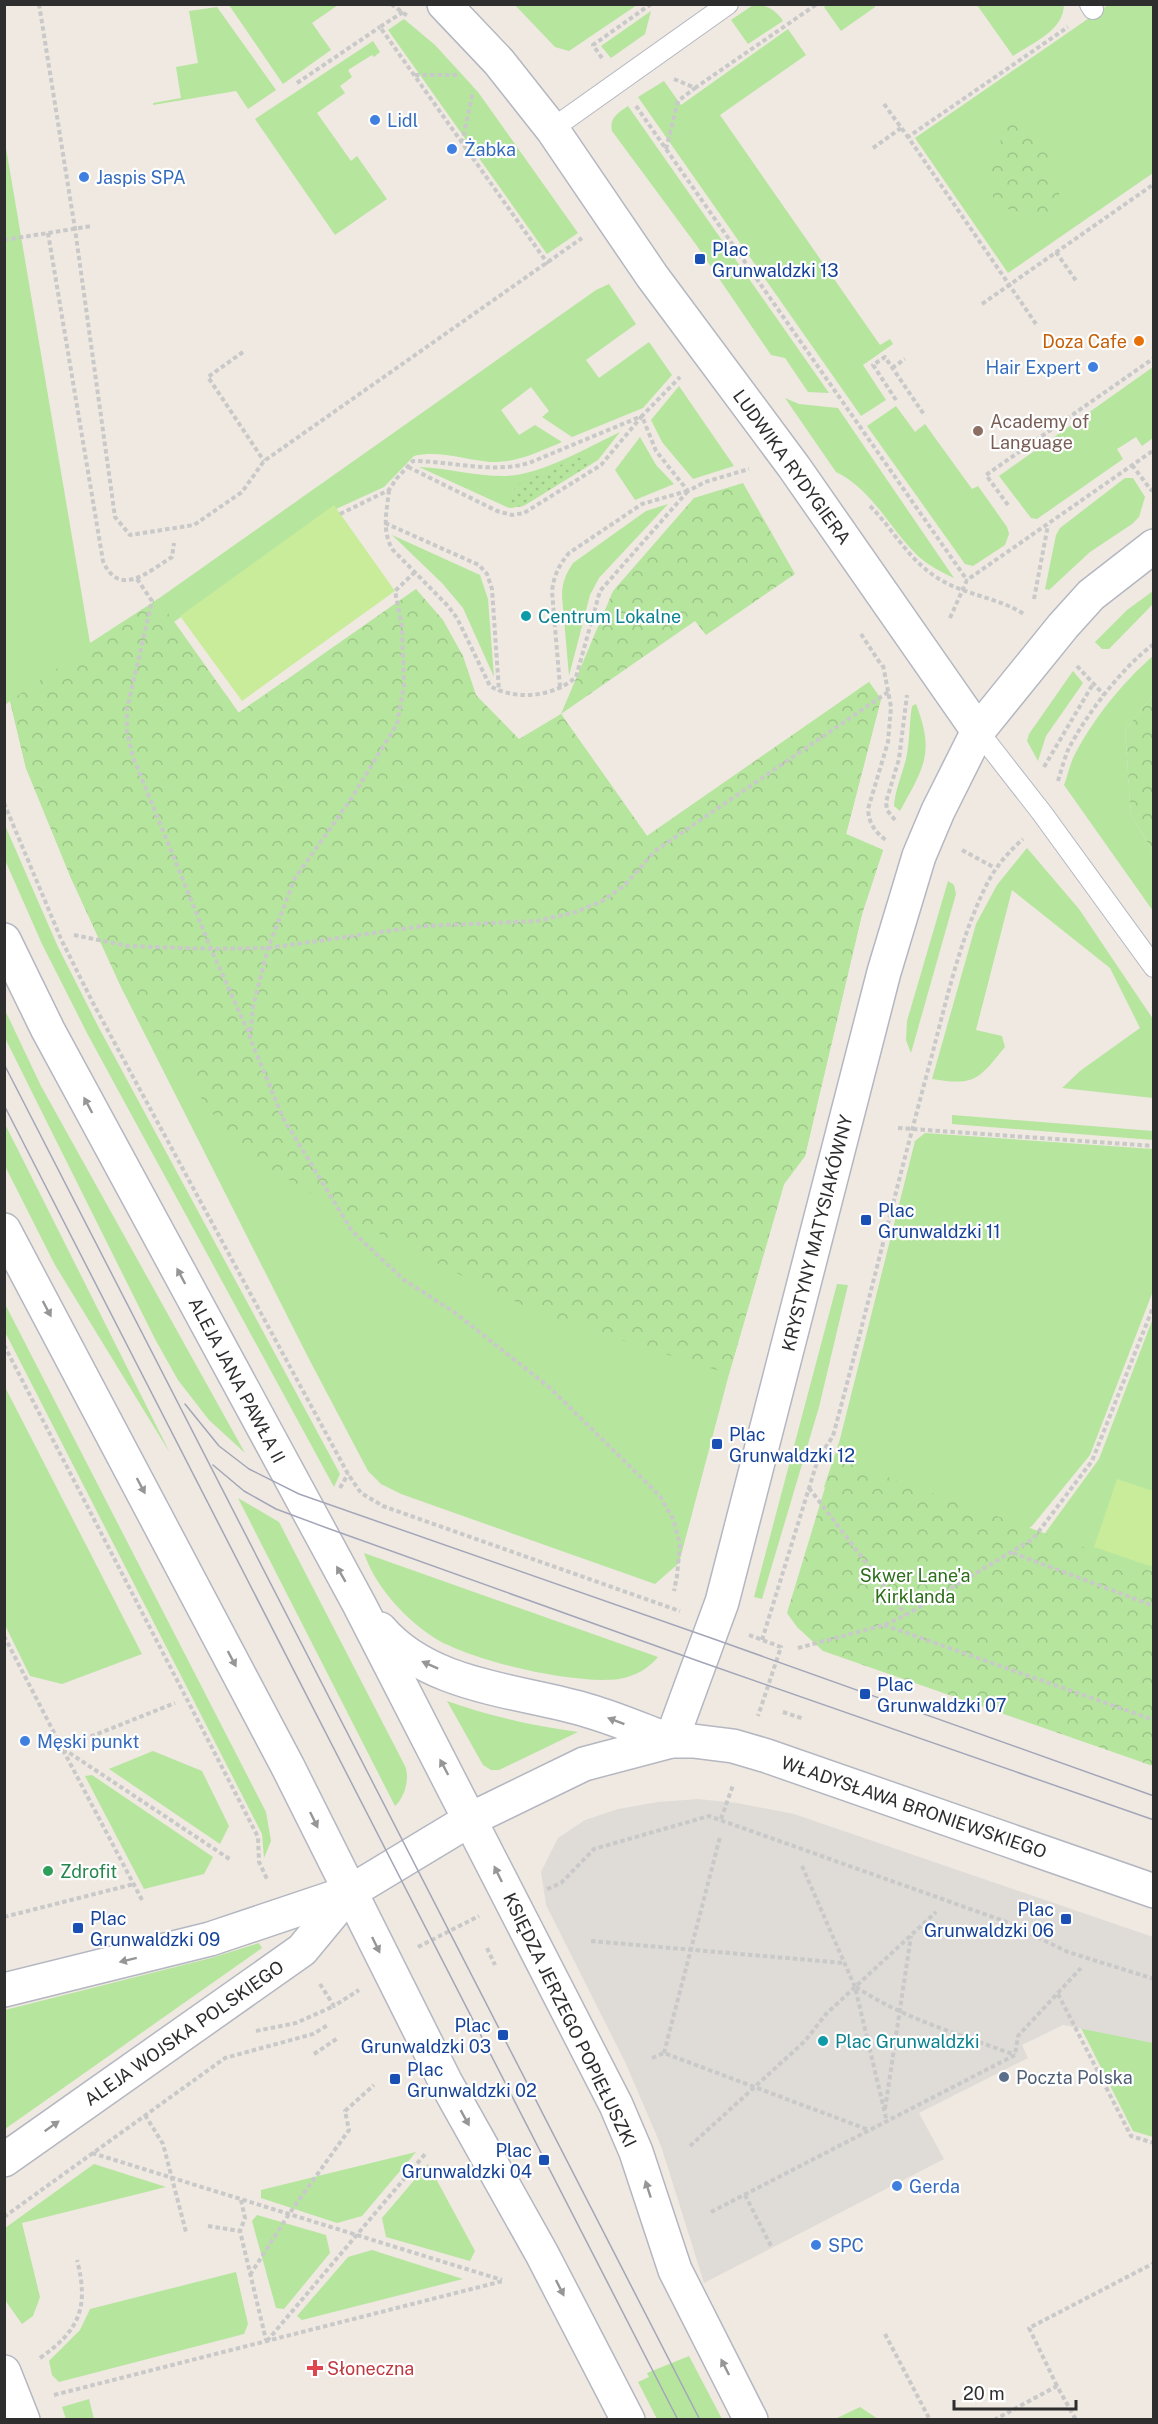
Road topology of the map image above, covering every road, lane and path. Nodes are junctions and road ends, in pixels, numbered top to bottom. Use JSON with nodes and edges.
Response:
{"nodes":[{"id":1,"x":39,"y":4,"type":"edge"},
{"id":2,"x":444,"y":4,"type":"edge"},
{"id":3,"x":728,"y":4,"type":"edge"},
{"id":4,"x":817,"y":4,"type":"edge"},
{"id":5,"x":1091,"y":7,"type":"edge"},
{"id":6,"x":403,"y":12,"type":"dead end"},
{"id":7,"x":380,"y":27,"type":"junction"},
{"id":8,"x":415,"y":75,"type":"junction"},
{"id":9,"x":470,"y":75,"type":"dead end"},
{"id":10,"x":670,"y":78,"type":"dead end"},
{"id":11,"x":297,"y":82,"type":"dead end"},
{"id":12,"x":475,"y":82,"type":"dead end"},
{"id":13,"x":695,"y":88,"type":"junction"},
{"id":14,"x":629,"y":97,"type":"dead end"},
{"id":15,"x":884,"y":104,"type":"dead end"},
{"id":16,"x":901,"y":128,"type":"junction"},
{"id":17,"x":552,"y":129,"type":"junction"},
{"id":18,"x":908,"y":136,"type":"junction"},
{"id":19,"x":462,"y":143,"type":"junction"},
{"id":20,"x":873,"y":148,"type":"dead end"},
{"id":21,"x":666,"y":150,"type":"junction"},
{"id":22,"x":1154,"y":184,"type":"edge"},
{"id":23,"x":92,"y":226,"type":"dead end"},
{"id":24,"x":75,"y":229,"type":"junction"},
{"id":25,"x":48,"y":233,"type":"junction"},
{"id":26,"x":585,"y":236,"type":"dead end"},
{"id":27,"x":4,"y":240,"type":"edge"},
{"id":28,"x":1056,"y":252,"type":"junction"},
{"id":29,"x":548,"y":264,"type":"junction"},
{"id":30,"x":1077,"y":282,"type":"dead end"},
{"id":31,"x":1010,"y":284,"type":"junction"},
{"id":32,"x":982,"y":304,"type":"dead end"},
{"id":33,"x":1036,"y":324,"type":"dead end"},
{"id":34,"x":243,"y":352,"type":"dead end"},
{"id":35,"x":1154,"y":358,"type":"edge"},
{"id":36,"x":905,"y":359,"type":"dead end"},
{"id":37,"x":892,"y":368,"type":"junction"},
{"id":38,"x":681,"y":376,"type":"dead end"},
{"id":39,"x":896,"y":400,"type":"dead end"},
{"id":40,"x":642,"y":416,"type":"junction"},
{"id":41,"x":925,"y":416,"type":"dead end"},
{"id":42,"x":1154,"y":450,"type":"edge"},
{"id":43,"x":264,"y":461,"type":"junction"},
{"id":44,"x":1132,"y":465,"type":"junction"},
{"id":45,"x":408,"y":467,"type":"junction"},
{"id":46,"x":750,"y":469,"type":"dead end"},
{"id":47,"x":1154,"y":489,"type":"edge"},
{"id":48,"x":389,"y":490,"type":"junction"},
{"id":49,"x":688,"y":491,"type":"junction"},
{"id":50,"x":864,"y":500,"type":"dead end"},
{"id":51,"x":1008,"y":505,"type":"dead end"},
{"id":52,"x":340,"y":514,"type":"dead end"},
{"id":53,"x":385,"y":523,"type":"junction"},
{"id":54,"x":1048,"y":524,"type":"junction"},
{"id":55,"x":174,"y":543,"type":"dead end"},
{"id":56,"x":1154,"y":546,"type":"edge"},
{"id":57,"x":415,"y":572,"type":"junction"},
{"id":58,"x":137,"y":579,"type":"junction"},
{"id":59,"x":967,"y":580,"type":"junction"},
{"id":60,"x":962,"y":590,"type":"junction"},
{"id":61,"x":1021,"y":612,"type":"junction"},
{"id":62,"x":950,"y":618,"type":"dead end"},
{"id":63,"x":1030,"y":618,"type":"dead end"},
{"id":64,"x":1154,"y":644,"type":"edge"},
{"id":65,"x":906,"y":654,"type":"junction"},
{"id":66,"x":1075,"y":664,"type":"dead end"},
{"id":67,"x":1093,"y":684,"type":"junction"},
{"id":68,"x":560,"y":688,"type":"junction"},
{"id":69,"x":499,"y":692,"type":"junction"},
{"id":70,"x":888,"y":692,"type":"junction"},
{"id":71,"x":1104,"y":695,"type":"junction"},
{"id":72,"x":978,"y":731,"type":"junction"},
{"id":73,"x":1040,"y":776,"type":"dead end"},
{"id":74,"x":1056,"y":787,"type":"dead end"},
{"id":75,"x":4,"y":803,"type":"edge"},
{"id":76,"x":899,"y":823,"type":"dead end"},
{"id":77,"x":1026,"y":836,"type":"dead end"},
{"id":78,"x":892,"y":844,"type":"dead end"},
{"id":79,"x":958,"y":849,"type":"dead end"},
{"id":80,"x":995,"y":868,"type":"junction"},
{"id":81,"x":74,"y":935,"type":"dead end"},
{"id":82,"x":4,"y":940,"type":"edge"},
{"id":83,"x":268,"y":948,"type":"junction"},
{"id":84,"x":211,"y":949,"type":"junction"},
{"id":85,"x":1154,"y":967,"type":"edge"},
{"id":86,"x":250,"y":1038,"type":"junction"},
{"id":87,"x":898,"y":1128,"type":"dead end"},
{"id":88,"x":912,"y":1130,"type":"junction"},
{"id":89,"x":1154,"y":1146,"type":"edge"},
{"id":90,"x":4,"y":1230,"type":"edge"},
{"id":91,"x":1154,"y":1305,"type":"edge"},
{"id":92,"x":4,"y":1345,"type":"edge"},
{"id":93,"x":809,"y":1488,"type":"junction"},
{"id":94,"x":1013,"y":1553,"type":"junction"},
{"id":95,"x":674,"y":1591,"type":"dead end"},
{"id":96,"x":359,"y":1604,"type":"junction"},
{"id":97,"x":1154,"y":1606,"type":"edge"},
{"id":98,"x":680,"y":1611,"type":"dead end"},
{"id":99,"x":906,"y":1615,"type":"junction"},
{"id":100,"x":884,"y":1625,"type":"junction"},
{"id":101,"x":744,"y":1633,"type":"dead end"},
{"id":102,"x":4,"y":1636,"type":"edge"},
{"id":103,"x":762,"y":1640,"type":"junction"},
{"id":104,"x":798,"y":1648,"type":"dead end"},
{"id":105,"x":175,"y":1703,"type":"dead end"},
{"id":106,"x":759,"y":1712,"type":"dead end"},
{"id":107,"x":783,"y":1712,"type":"dead end"},
{"id":108,"x":804,"y":1719,"type":"dead end"},
{"id":109,"x":1154,"y":1720,"type":"edge"},
{"id":110,"x":671,"y":1741,"type":"junction"},
{"id":111,"x":62,"y":1748,"type":"junction"},
{"id":112,"x":727,"y":1802,"type":"dead end"},
{"id":113,"x":471,"y":1819,"type":"junction"},
{"id":114,"x":721,"y":1819,"type":"junction"},
{"id":115,"x":720,"y":1837,"type":"dead end"},
{"id":116,"x":231,"y":1860,"type":"dead end"},
{"id":117,"x":802,"y":1866,"type":"dead end"},
{"id":118,"x":264,"y":1873,"type":"dead end"},
{"id":119,"x":134,"y":1884,"type":"junction"},
{"id":120,"x":545,"y":1889,"type":"dead end"},
{"id":121,"x":1154,"y":1890,"type":"edge"},
{"id":122,"x":350,"y":1892,"type":"junction"},
{"id":123,"x":142,"y":1899,"type":"dead end"},
{"id":124,"x":487,"y":1912,"type":"dead end"},
{"id":125,"x":936,"y":1912,"type":"dead end"},
{"id":126,"x":4,"y":1917,"type":"edge"},
{"id":127,"x":912,"y":1935,"type":"junction"},
{"id":128,"x":591,"y":1941,"type":"dead end"},
{"id":129,"x":426,"y":1943,"type":"dead end"},
{"id":130,"x":487,"y":1948,"type":"dead end"},
{"id":131,"x":691,"y":1949,"type":"junction"},
{"id":132,"x":845,"y":1963,"type":"junction"},
{"id":133,"x":495,"y":1965,"type":"dead end"},
{"id":134,"x":1081,"y":1968,"type":"dead end"},
{"id":135,"x":315,"y":1976,"type":"dead end"},
{"id":136,"x":1154,"y":1979,"type":"edge"},
{"id":137,"x":855,"y":1987,"type":"junction"},
{"id":138,"x":360,"y":1989,"type":"dead end"},
{"id":139,"x":4,"y":1990,"type":"edge"},
{"id":140,"x":1058,"y":1994,"type":"junction"},
{"id":141,"x":899,"y":2012,"type":"junction"},
{"id":142,"x":328,"y":2025,"type":"dead end"},
{"id":143,"x":338,"y":2038,"type":"dead end"},
{"id":144,"x":664,"y":2053,"type":"junction"},
{"id":145,"x":314,"y":2054,"type":"dead end"},
{"id":146,"x":1015,"y":2055,"type":"junction"},
{"id":147,"x":652,"y":2058,"type":"dead end"},
{"id":148,"x":374,"y":2085,"type":"dead end"},
{"id":149,"x":755,"y":2087,"type":"junction"},
{"id":150,"x":885,"y":2110,"type":"junction"},
{"id":151,"x":145,"y":2115,"type":"junction"},
{"id":152,"x":887,"y":2122,"type":"junction"},
{"id":153,"x":870,"y":2130,"type":"junction"},
{"id":154,"x":1154,"y":2143,"type":"edge"},
{"id":155,"x":690,"y":2146,"type":"dead end"},
{"id":156,"x":92,"y":2153,"type":"junction"},
{"id":157,"x":426,"y":2153,"type":"dead end"},
{"id":158,"x":4,"y":2160,"type":"edge"},
{"id":159,"x":172,"y":2178,"type":"junction"},
{"id":160,"x":745,"y":2195,"type":"junction"},
{"id":161,"x":240,"y":2200,"type":"junction"},
{"id":162,"x":711,"y":2212,"type":"dead end"},
{"id":163,"x":289,"y":2214,"type":"junction"},
{"id":164,"x":4,"y":2217,"type":"edge"},
{"id":165,"x":208,"y":2226,"type":"dead end"},
{"id":166,"x":240,"y":2231,"type":"junction"},
{"id":167,"x":186,"y":2232,"type":"dead end"},
{"id":168,"x":356,"y":2235,"type":"junction"},
{"id":169,"x":771,"y":2246,"type":"dead end"},
{"id":170,"x":77,"y":2260,"type":"dead end"},
{"id":171,"x":1154,"y":2263,"type":"edge"},
{"id":172,"x":250,"y":2275,"type":"junction"},
{"id":173,"x":885,"y":2334,"type":"dead end"},
{"id":174,"x":266,"y":2341,"type":"junction"},
{"id":175,"x":36,"y":2360,"type":"dead end"},
{"id":176,"x":4,"y":2372,"type":"edge"},
{"id":177,"x":1058,"y":2386,"type":"junction"},
{"id":178,"x":54,"y":2395,"type":"dead end"},
{"id":179,"x":23,"y":2420,"type":"edge"},
{"id":180,"x":628,"y":2420,"type":"edge"},
{"id":181,"x":751,"y":2420,"type":"edge"},
{"id":182,"x":930,"y":2420,"type":"edge"},
{"id":183,"x":994,"y":2420,"type":"edge"},
{"id":184,"x":1076,"y":2420,"type":"edge"}],
"edges":[{"from":1,"to":24,"type":"path"},
{"from":2,"to":17,"type":"main road","name":"LUDWIKA RYDYGIERA"},
{"from":3,"to":17,"type":"lane"},
{"from":4,"to":13,"type":"path"},
{"from":5,"to":18,"type":"path"},
{"from":6,"to":7,"type":"path"},
{"from":7,"to":8,"type":"path"},
{"from":7,"to":11,"type":"path"},
{"from":8,"to":9,"type":"path"},
{"from":8,"to":19,"type":"path"},
{"from":10,"to":13,"type":"path"},
{"from":12,"to":19,"type":"path"},
{"from":13,"to":21,"type":"path"},
{"from":14,"to":21,"type":"path"},
{"from":15,"to":16,"type":"path"},
{"from":16,"to":18,"type":"path"},
{"from":16,"to":20,"type":"path"},
{"from":17,"to":65,"type":"main road","name":"LUDWIKA RYDYGIERA"},
{"from":18,"to":31,"type":"path"},
{"from":19,"to":29,"type":"path"},
{"from":21,"to":59,"type":"path"},
{"from":22,"to":28,"type":"path"},
{"from":23,"to":24,"type":"path"},
{"from":24,"to":25,"type":"path"},
{"from":24,"to":43,"type":"path"},
{"from":25,"to":27,"type":"path"},
{"from":25,"to":58,"type":"path"},
{"from":26,"to":29,"type":"path"},
{"from":28,"to":30,"type":"path"},
{"from":28,"to":31,"type":"path"},
{"from":29,"to":43,"type":"path"},
{"from":31,"to":32,"type":"path"},
{"from":31,"to":33,"type":"path"},
{"from":34,"to":43,"type":"path"},
{"from":35,"to":51,"type":"path"},
{"from":36,"to":37,"type":"path"},
{"from":37,"to":39,"type":"path"},
{"from":37,"to":41,"type":"path"},
{"from":38,"to":40,"type":"path"},
{"from":40,"to":45,"type":"path"},
{"from":40,"to":45,"type":"path"},
{"from":40,"to":49,"type":"path"},
{"from":42,"to":44,"type":"path"},
{"from":44,"to":47,"type":"path"},
{"from":44,"to":54,"type":"path"},
{"from":45,"to":48,"type":"path"},
{"from":46,"to":49,"type":"path"},
{"from":48,"to":52,"type":"path"},
{"from":48,"to":53,"type":"path"},
{"from":49,"to":68,"type":"path"},
{"from":49,"to":68,"type":"path"},
{"from":50,"to":60,"type":"path"},
{"from":53,"to":57,"type":"path"},
{"from":53,"to":69,"type":"path"},
{"from":54,"to":59,"type":"path"},
{"from":54,"to":61,"type":"path"},
{"from":55,"to":58,"type":"path"},
{"from":56,"to":72,"type":"main road"},
{"from":57,"to":69,"type":"path"},
{"from":57,"to":83,"type":"path"},
{"from":58,"to":84,"type":"path"},
{"from":59,"to":60,"type":"path"},
{"from":60,"to":61,"type":"path"},
{"from":60,"to":62,"type":"path"},
{"from":61,"to":63,"type":"path"},
{"from":64,"to":71,"type":"path"},
{"from":65,"to":70,"type":"path"},
{"from":65,"to":72,"type":"main road","name":"LUDWIKA RYDYGIERA"},
{"from":65,"to":76,"type":"path"},
{"from":66,"to":67,"type":"path"},
{"from":67,"to":71,"type":"path"},
{"from":67,"to":73,"type":"path"},
{"from":68,"to":69,"type":"path"},
{"from":70,"to":78,"type":"path"},
{"from":70,"to":83,"type":"path"},
{"from":71,"to":74,"type":"path"},
{"from":72,"to":85,"type":"lane"},
{"from":72,"to":110,"type":"main road","name":"KRYSTYNY MATYSIAKÓWNY"},
{"from":75,"to":98,"type":"path"},
{"from":77,"to":80,"type":"path"},
{"from":79,"to":80,"type":"path"},
{"from":80,"to":88,"type":"path"},
{"from":81,"to":84,"type":"path"},
{"from":96,"to":82,"type":"main road","name":"ALEJA JANA PAWŁA II","one_way":true},
{"from":83,"to":84,"type":"path"},
{"from":83,"to":86,"type":"path"},
{"from":84,"to":86,"type":"path"},
{"from":86,"to":95,"type":"path"},
{"from":87,"to":88,"type":"path"},
{"from":88,"to":89,"type":"path"},
{"from":88,"to":93,"type":"path"},
{"from":90,"to":122,"type":"main road","one_way":true},
{"from":91,"to":94,"type":"path"},
{"from":92,"to":118,"type":"path"},
{"from":93,"to":99,"type":"path"},
{"from":93,"to":103,"type":"path"},
{"from":94,"to":97,"type":"path"},
{"from":94,"to":99,"type":"path"},
{"from":110,"to":96,"type":"main road","name":"WŁADYSŁAWA BRONIEWSKIEGO","one_way":true},
{"from":113,"to":96,"type":"main road","name":"ALEJA JANA PAWŁA II","one_way":true},
{"from":99,"to":100,"type":"path"},
{"from":100,"to":104,"type":"path"},
{"from":100,"to":109,"type":"path"},
{"from":101,"to":103,"type":"path"},
{"from":102,"to":111,"type":"path"},
{"from":103,"to":106,"type":"path"},
{"from":105,"to":111,"type":"path"},
{"from":107,"to":108,"type":"path"},
{"from":110,"to":113,"type":"main road","name":"WŁADYSŁAWA BRONIEWSKIEGO"},
{"from":110,"to":121,"type":"main road","name":"WŁADYSŁAWA BRONIEWSKIEGO"},
{"from":111,"to":116,"type":"path"},
{"from":111,"to":119,"type":"path"},
{"from":112,"to":114,"type":"path"},
{"from":113,"to":122,"type":"main road","name":"ALEJA WOJSKA POLSKIEGO"},
{"from":181,"to":113,"type":"main road","name":"KSIĘDZA JERZEGO POPIEŁUSZKI","one_way":true},
{"from":114,"to":120,"type":"path"},
{"from":114,"to":136,"type":"path"},
{"from":115,"to":131,"type":"path"},
{"from":117,"to":132,"type":"path"},
{"from":119,"to":123,"type":"path"},
{"from":119,"to":126,"type":"path"},
{"from":122,"to":139,"type":"main road","name":"ALEJA WOJSKA POLSKIEGO","one_way":true},
{"from":158,"to":122,"type":"main road","name":"ALEJA WOJSKA POLSKIEGO","one_way":true},
{"from":122,"to":180,"type":"main road","one_way":true},
{"from":124,"to":129,"type":"path"},
{"from":125,"to":127,"type":"path"},
{"from":127,"to":137,"type":"path"},
{"from":127,"to":141,"type":"path"},
{"from":128,"to":131,"type":"path"},
{"from":130,"to":133,"type":"path"},
{"from":131,"to":132,"type":"path"},
{"from":131,"to":144,"type":"path"},
{"from":132,"to":137,"type":"path"},
{"from":134,"to":140,"type":"path"},
{"from":135,"to":138,"type":"path"},
{"from":137,"to":141,"type":"path"},
{"from":137,"to":149,"type":"path"},
{"from":137,"to":150,"type":"path"},
{"from":140,"to":146,"type":"path"},
{"from":140,"to":154,"type":"path"},
{"from":141,"to":146,"type":"path"},
{"from":141,"to":150,"type":"path"},
{"from":142,"to":151,"type":"path"},
{"from":143,"to":145,"type":"path"},
{"from":144,"to":147,"type":"path"},
{"from":144,"to":149,"type":"path"},
{"from":146,"to":152,"type":"path"},
{"from":148,"to":163,"type":"path"},
{"from":149,"to":153,"type":"path"},
{"from":149,"to":155,"type":"path"},
{"from":150,"to":152,"type":"path"},
{"from":151,"to":156,"type":"path"},
{"from":151,"to":159,"type":"path"},
{"from":152,"to":153,"type":"path"},
{"from":153,"to":160,"type":"path"},
{"from":156,"to":159,"type":"path"},
{"from":156,"to":164,"type":"path"},
{"from":157,"to":168,"type":"path"},
{"from":159,"to":161,"type":"path"},
{"from":159,"to":167,"type":"path"},
{"from":160,"to":162,"type":"path"},
{"from":160,"to":169,"type":"path"},
{"from":161,"to":163,"type":"path"},
{"from":161,"to":166,"type":"path"},
{"from":163,"to":168,"type":"path"},
{"from":163,"to":172,"type":"path"},
{"from":165,"to":166,"type":"path"},
{"from":166,"to":172,"type":"path"},
{"from":168,"to":174,"type":"path"},
{"from":168,"to":174,"type":"path"},
{"from":170,"to":175,"type":"path"},
{"from":171,"to":177,"type":"path"},
{"from":172,"to":174,"type":"path"},
{"from":173,"to":182,"type":"path"},
{"from":174,"to":178,"type":"path"},
{"from":176,"to":179,"type":"main road"},
{"from":177,"to":183,"type":"path"},
{"from":177,"to":184,"type":"path"}]}
